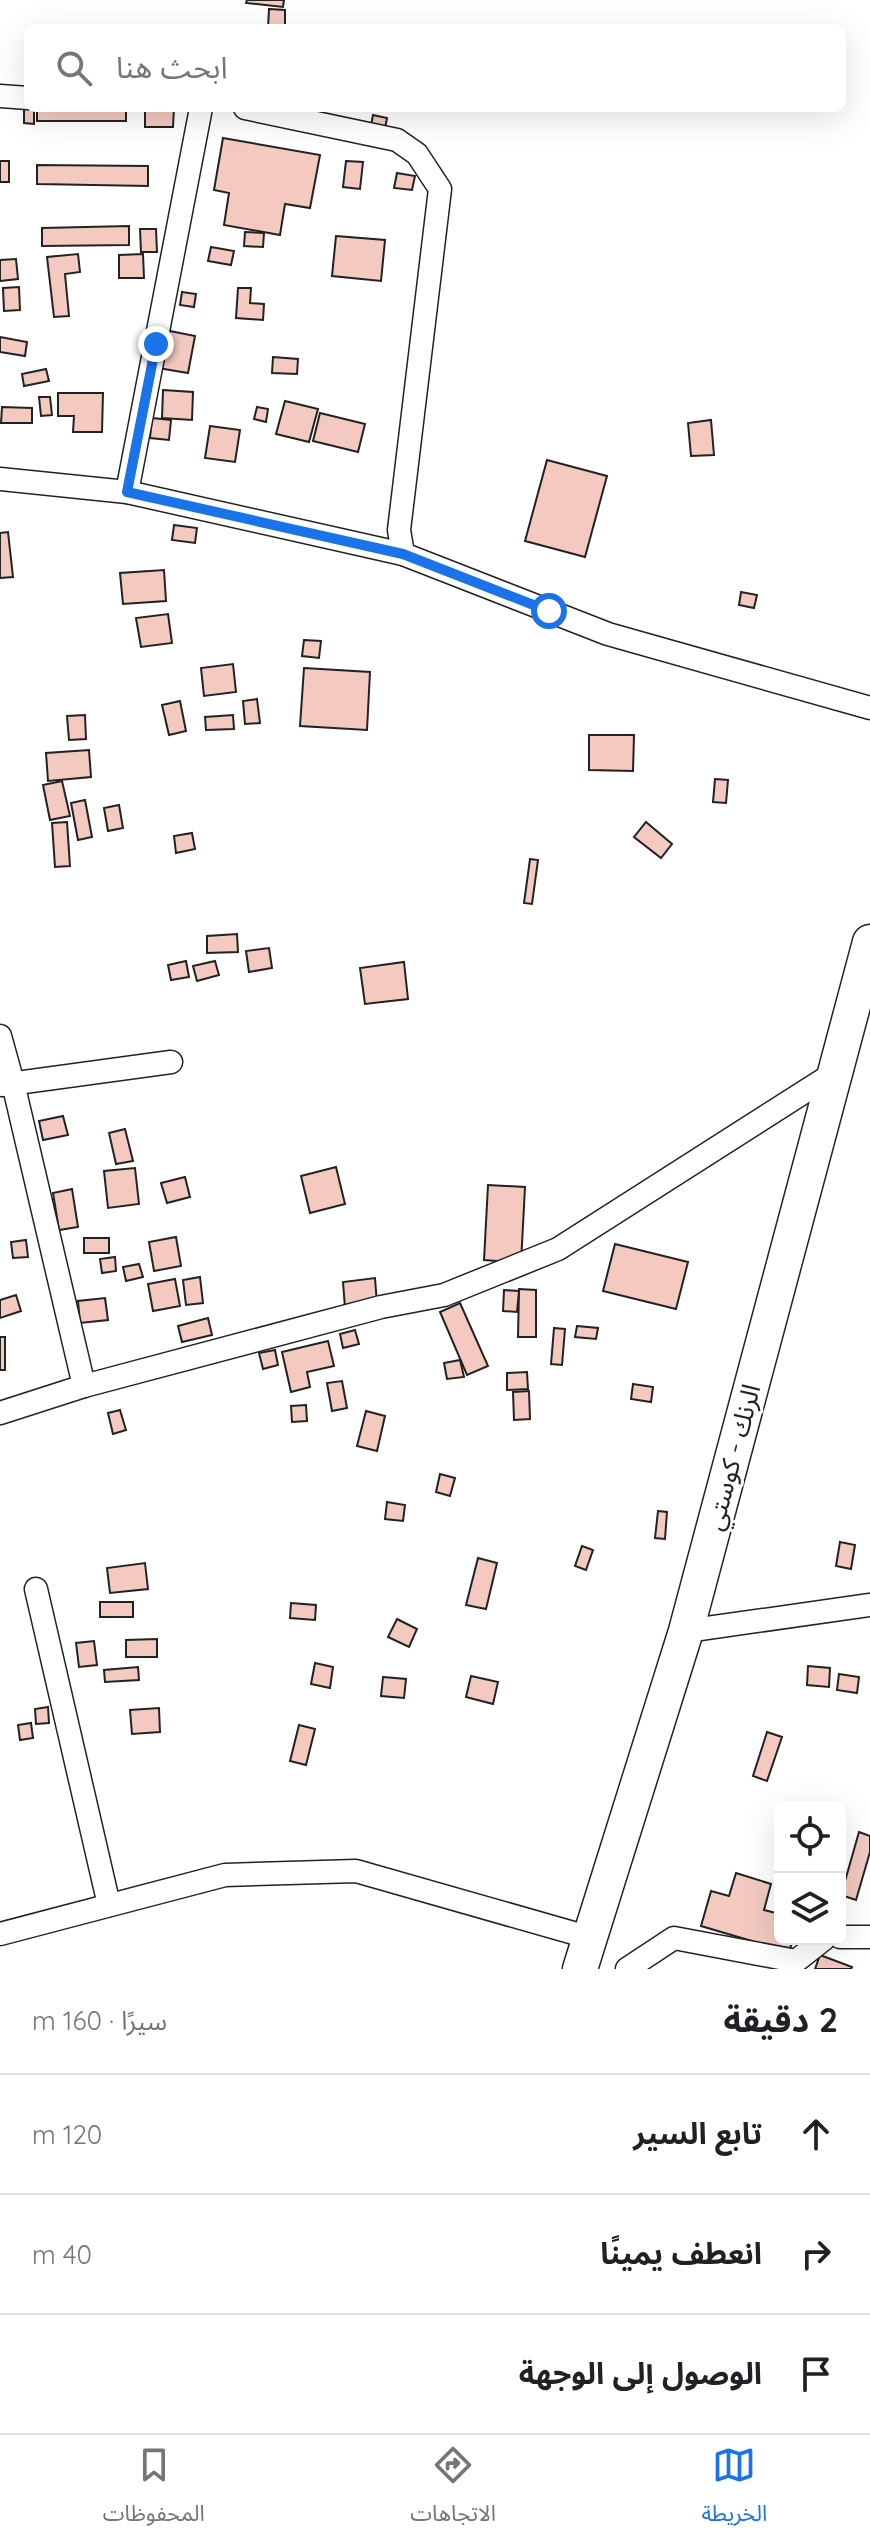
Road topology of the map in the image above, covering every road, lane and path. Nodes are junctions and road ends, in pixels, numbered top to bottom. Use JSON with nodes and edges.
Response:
{"nodes":[{"id":1,"x":0,"y":96,"type":"edge"},
{"id":2,"x":24,"y":98,"type":"edge"},
{"id":3,"x":200,"y":112,"type":"edge"},
{"id":4,"x":264,"y":112,"type":"edge"},
{"id":5,"x":0,"y":479,"type":"edge"},
{"id":6,"x":127,"y":492,"type":"junction"},
{"id":7,"x":403,"y":554,"type":"junction"},
{"id":8,"x":870,"y":708,"type":"edge"},
{"id":9,"x":870,"y":942,"type":"edge"},
{"id":10,"x":0,"y":1036,"type":"edge"},
{"id":11,"x":171,"y":1062,"type":"dead end"},
{"id":12,"x":834,"y":1073,"type":"junction"},
{"id":13,"x":7,"y":1084,"type":"edge"},
{"id":14,"x":84,"y":1386,"type":"junction"},
{"id":15,"x":0,"y":1413,"type":"edge"},
{"id":16,"x":36,"y":1589,"type":"dead end"},
{"id":17,"x":870,"y":1605,"type":"edge"},
{"id":18,"x":686,"y":1631,"type":"junction"},
{"id":19,"x":109,"y":1905,"type":"junction"},
{"id":20,"x":0,"y":1934,"type":"edge"},
{"id":21,"x":846,"y":1937,"type":"edge"},
{"id":22,"x":870,"y":1937,"type":"edge"},
{"id":23,"x":817,"y":1945,"type":"edge"},
{"id":24,"x":585,"y":1954,"type":"edge"},
{"id":25,"x":795,"y":1965,"type":"edge"},
{"id":26,"x":627,"y":1969,"type":"edge"}],
"edges":[{"from":1,"to":2,"type":"street"},
{"from":3,"to":6,"type":"street"},
{"from":4,"to":7,"type":"street"},
{"from":5,"to":6,"type":"street"},
{"from":6,"to":7,"type":"street"},
{"from":7,"to":8,"type":"street"},
{"from":9,"to":12,"type":"main road","name":"الرنك - كوستي"},
{"from":10,"to":13,"type":"street"},
{"from":11,"to":13,"type":"street"},
{"from":12,"to":14,"type":"street"},
{"from":12,"to":18,"type":"main road","name":"الرنك - كوستي"},
{"from":13,"to":14,"type":"street"},
{"from":14,"to":15,"type":"street"},
{"from":16,"to":19,"type":"street"},
{"from":17,"to":18,"type":"street"},
{"from":18,"to":24,"type":"main road","name":"الرنك - كوستي"},
{"from":19,"to":20,"type":"street"},
{"from":19,"to":24,"type":"street"},
{"from":21,"to":22,"type":"street"},
{"from":23,"to":25,"type":"street"},
{"from":25,"to":26,"type":"street"}]}
